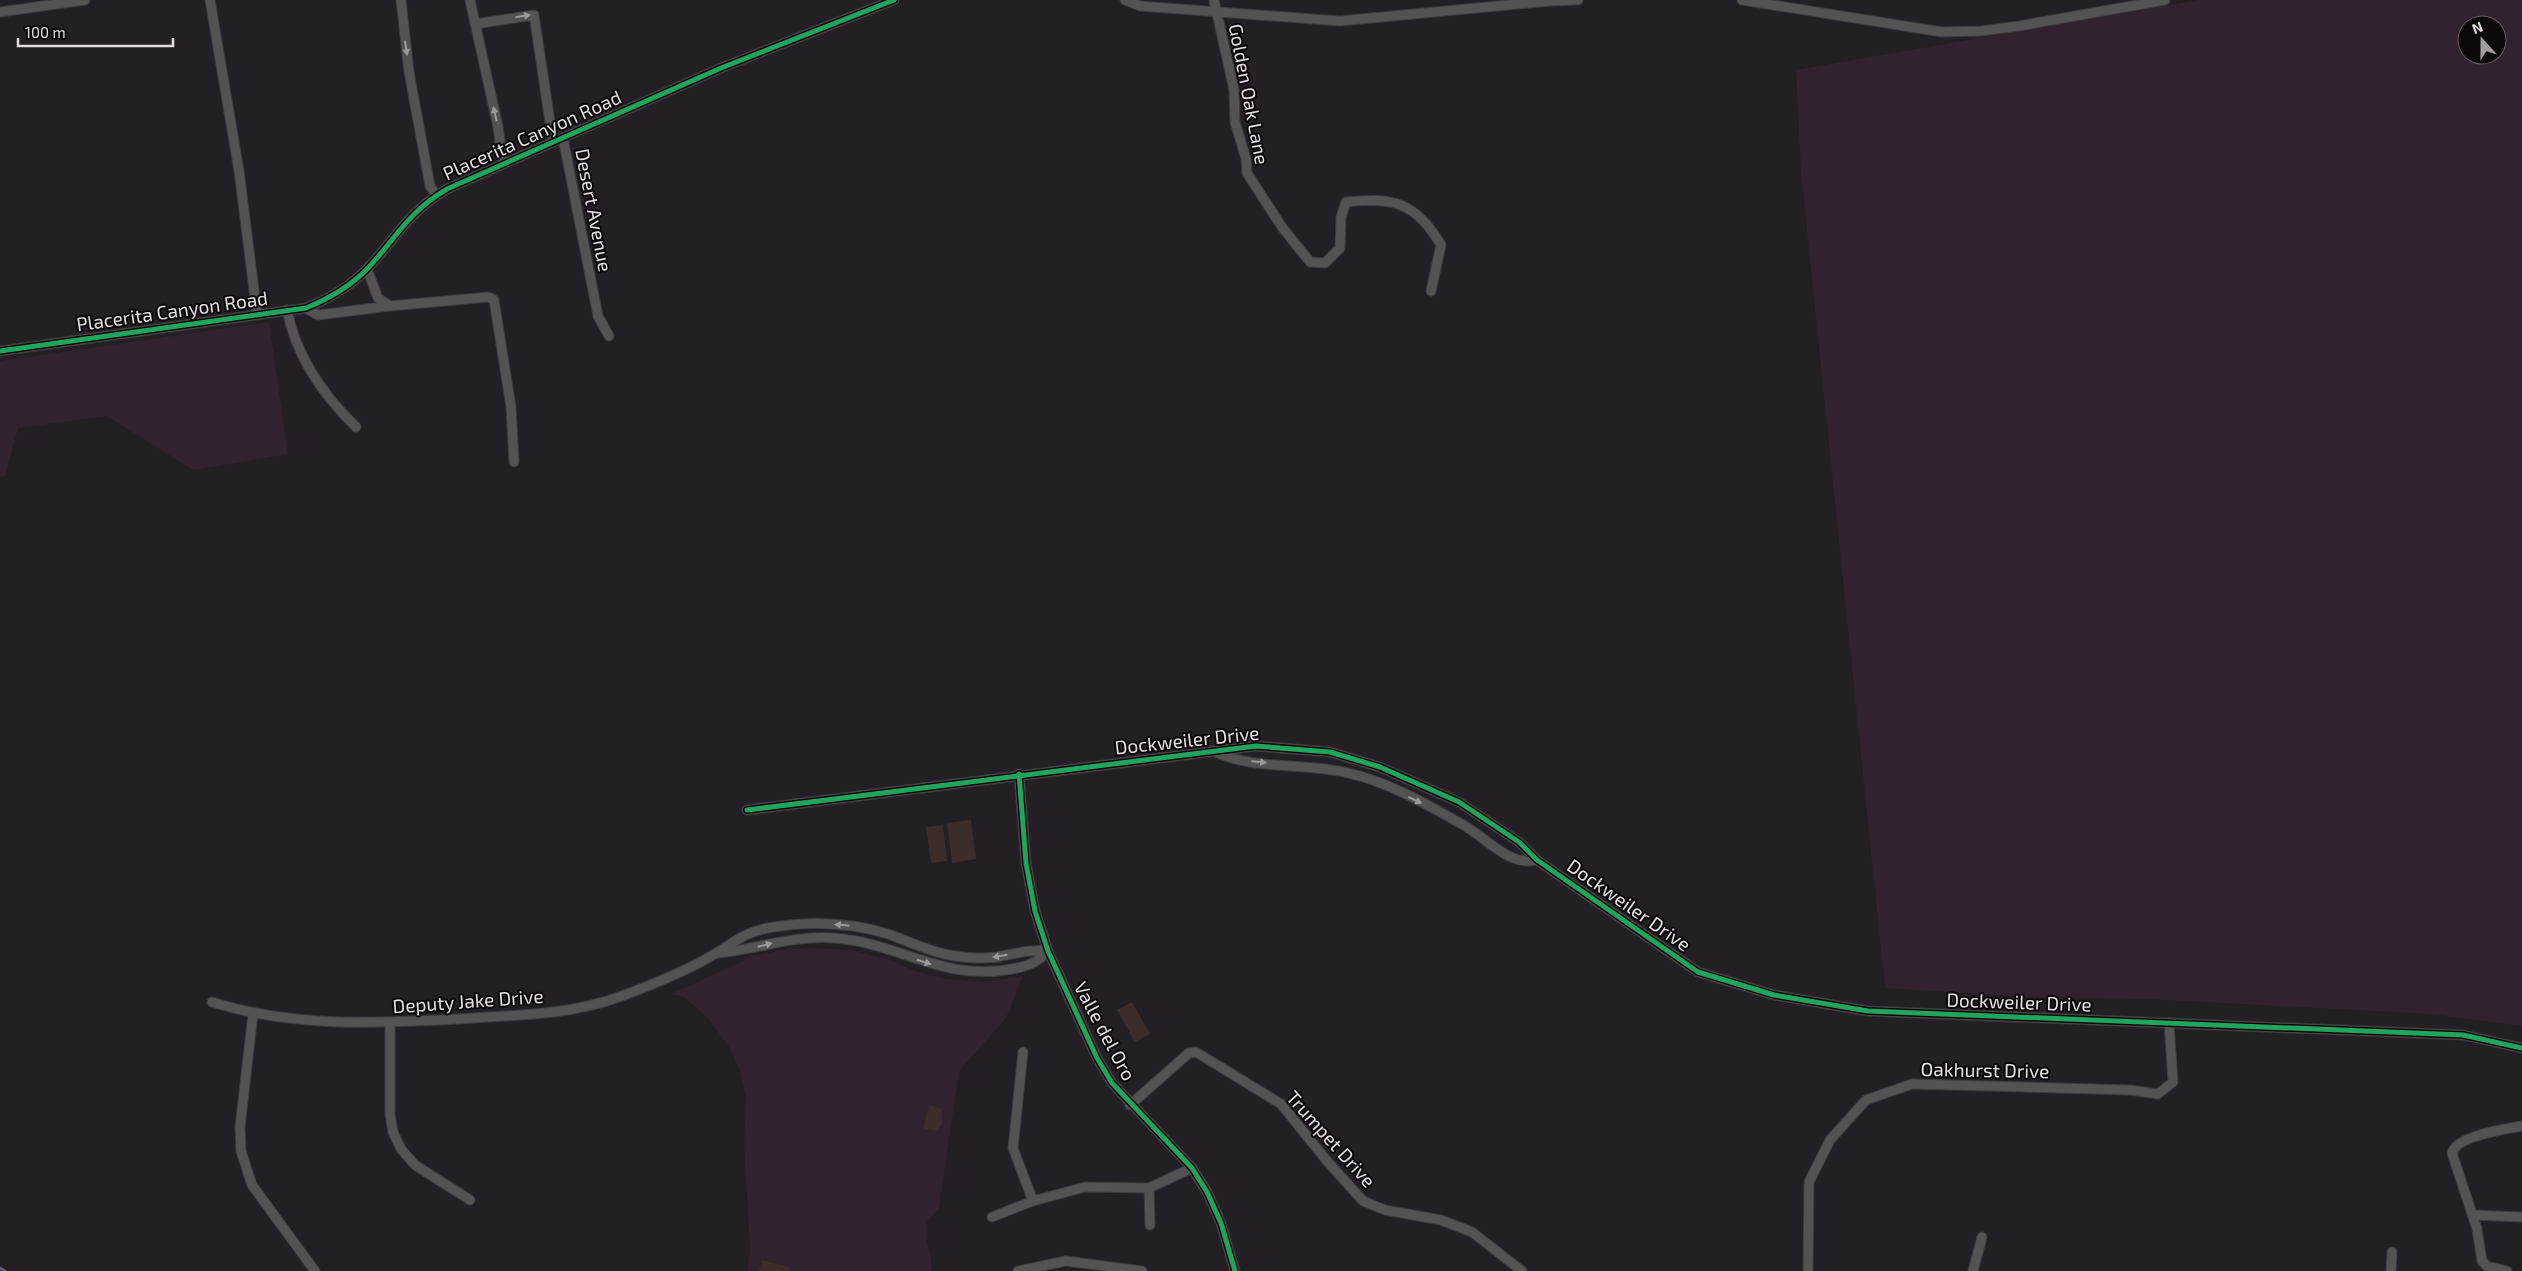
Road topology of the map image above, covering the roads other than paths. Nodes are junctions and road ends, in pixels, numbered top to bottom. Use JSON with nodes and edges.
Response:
{"nodes":[{"id":1,"x":85,"y":0,"type":"edge"},
{"id":2,"x":210,"y":0,"type":"edge"},
{"id":3,"x":401,"y":0,"type":"edge"},
{"id":4,"x":470,"y":0,"type":"edge"},
{"id":5,"x":1125,"y":0,"type":"edge"},
{"id":6,"x":1214,"y":0,"type":"edge"},
{"id":7,"x":1550,"y":0,"type":"edge"},
{"id":8,"x":1578,"y":0,"type":"edge"},
{"id":9,"x":1742,"y":0,"type":"edge"},
{"id":10,"x":2165,"y":0,"type":"edge"},
{"id":11,"x":887,"y":1,"type":"edge"},
{"id":12,"x":0,"y":12,"type":"edge"},
{"id":13,"x":1215,"y":12,"type":"junction"},
{"id":14,"x":475,"y":24,"type":"junction"},
{"id":15,"x":563,"y":138,"type":"junction"},
{"id":16,"x":553,"y":142,"type":"junction"},
{"id":17,"x":503,"y":162,"type":"junction"},
{"id":18,"x":436,"y":195,"type":"junction"},
{"id":19,"x":367,"y":269,"type":"junction"},
{"id":20,"x":1431,"y":291,"type":"dead end"},
{"id":21,"x":390,"y":306,"type":"junction"},
{"id":22,"x":306,"y":308,"type":"junction"},
{"id":23,"x":287,"y":310,"type":"junction"},
{"id":24,"x":257,"y":314,"type":"junction"},
{"id":25,"x":609,"y":336,"type":"dead end"},
{"id":26,"x":0,"y":351,"type":"edge"},
{"id":27,"x":356,"y":427,"type":"dead end"},
{"id":28,"x":514,"y":462,"type":"dead end"},
{"id":29,"x":1212,"y":750,"type":"junction"},
{"id":30,"x":1019,"y":774,"type":"junction"},
{"id":31,"x":747,"y":810,"type":"dead end"},
{"id":32,"x":1537,"y":860,"type":"junction"},
{"id":33,"x":1048,"y":951,"type":"junction"},
{"id":34,"x":718,"y":953,"type":"junction"},
{"id":35,"x":212,"y":1002,"type":"dead end"},
{"id":36,"x":253,"y":1014,"type":"junction"},
{"id":37,"x":390,"y":1023,"type":"junction"},
{"id":38,"x":2169,"y":1023,"type":"junction"},
{"id":39,"x":2522,"y":1048,"type":"edge"},
{"id":40,"x":1023,"y":1052,"type":"dead end"},
{"id":41,"x":1130,"y":1104,"type":"junction"},
{"id":42,"x":2522,"y":1126,"type":"edge"},
{"id":43,"x":1192,"y":1168,"type":"junction"},
{"id":44,"x":1149,"y":1188,"type":"junction"},
{"id":45,"x":470,"y":1200,"type":"dead end"},
{"id":46,"x":1033,"y":1201,"type":"junction"},
{"id":47,"x":2473,"y":1215,"type":"junction"},
{"id":48,"x":992,"y":1217,"type":"dead end"},
{"id":49,"x":2522,"y":1217,"type":"edge"},
{"id":50,"x":1150,"y":1225,"type":"dead end"},
{"id":51,"x":1982,"y":1237,"type":"dead end"},
{"id":52,"x":2392,"y":1252,"type":"dead end"},
{"id":53,"x":315,"y":1271,"type":"edge"},
{"id":54,"x":1018,"y":1271,"type":"edge"},
{"id":55,"x":1142,"y":1271,"type":"edge"},
{"id":56,"x":1235,"y":1271,"type":"edge"},
{"id":57,"x":1522,"y":1271,"type":"edge"},
{"id":58,"x":1808,"y":1271,"type":"edge"},
{"id":59,"x":1973,"y":1271,"type":"edge"},
{"id":60,"x":2391,"y":1271,"type":"edge"},
{"id":61,"x":2507,"y":1271,"type":"edge"}],
"edges":[{"from":1,"to":12,"type":"street"},
{"from":2,"to":24,"type":"street","name":"Placerita Canyon Road"},
{"from":3,"to":18,"type":"street","one_way":true},
{"from":4,"to":14,"type":"street"},
{"from":5,"to":13,"type":"street"},
{"from":6,"to":13,"type":"street","name":"Golden Oak Lane"},
{"from":7,"to":8,"type":"street"},
{"from":7,"to":13,"type":"street"},
{"from":9,"to":10,"type":"street"},
{"from":11,"to":15,"type":"street","name":"Placerita Canyon Road"},
{"from":13,"to":20,"type":"street","name":"Golden Oak Lane"},
{"from":14,"to":16,"type":"street","one_way":true},
{"from":17,"to":14,"type":"street","one_way":true},
{"from":15,"to":16,"type":"street","name":"Placerita Canyon Road"},
{"from":15,"to":25,"type":"street","name":"Desert Avenue"},
{"from":16,"to":17,"type":"street","name":"Placerita Canyon Road"},
{"from":17,"to":18,"type":"street","name":"Placerita Canyon Road"},
{"from":18,"to":19,"type":"street","name":"Placerita Canyon Road"},
{"from":19,"to":21,"type":"street"},
{"from":19,"to":22,"type":"street","name":"Placerita Canyon Road"},
{"from":21,"to":22,"type":"street"},
{"from":21,"to":28,"type":"street"},
{"from":22,"to":23,"type":"street","name":"Placerita Canyon Road"},
{"from":23,"to":24,"type":"street","name":"Placerita Canyon Road"},
{"from":23,"to":27,"type":"street"},
{"from":24,"to":26,"type":"street","name":"Placerita Canyon Road"},
{"from":29,"to":30,"type":"street","name":"Dockweiler Drive"},
{"from":29,"to":32,"type":"street","one_way":true},
{"from":29,"to":32,"type":"street","name":"Dockweiler Drive"},
{"from":30,"to":31,"type":"street","name":"Dockweiler Drive"},
{"from":30,"to":33,"type":"street","name":"Valle del Oro"},
{"from":32,"to":38,"type":"street","name":"Dockweiler Drive"},
{"from":34,"to":33,"type":"street","name":"Deputy Jake Drive","one_way":true},
{"from":33,"to":34,"type":"street","name":"Deputy Jake Drive","one_way":true},
{"from":33,"to":41,"type":"street","name":"Valle del Oro"},
{"from":34,"to":37,"type":"street","name":"Deputy Jake Drive"},
{"from":35,"to":36,"type":"street","name":"Deputy Jake Drive"},
{"from":36,"to":37,"type":"street","name":"Deputy Jake Drive"},
{"from":36,"to":53,"type":"street"},
{"from":37,"to":45,"type":"street"},
{"from":38,"to":39,"type":"street","name":"Dockweiler Drive"},
{"from":38,"to":58,"type":"street","name":"Oakhurst Drive"},
{"from":40,"to":46,"type":"street"},
{"from":41,"to":43,"type":"street","name":"Valle del Oro"},
{"from":41,"to":57,"type":"street","name":"Trumpet Drive"},
{"from":42,"to":47,"type":"street"},
{"from":43,"to":44,"type":"street"},
{"from":43,"to":56,"type":"street","name":"Valle del Oro"},
{"from":44,"to":46,"type":"street"},
{"from":44,"to":50,"type":"street"},
{"from":46,"to":48,"type":"street"},
{"from":47,"to":49,"type":"street"},
{"from":47,"to":61,"type":"street"},
{"from":51,"to":59,"type":"street"},
{"from":52,"to":60,"type":"street"},
{"from":54,"to":55,"type":"street"}]}
